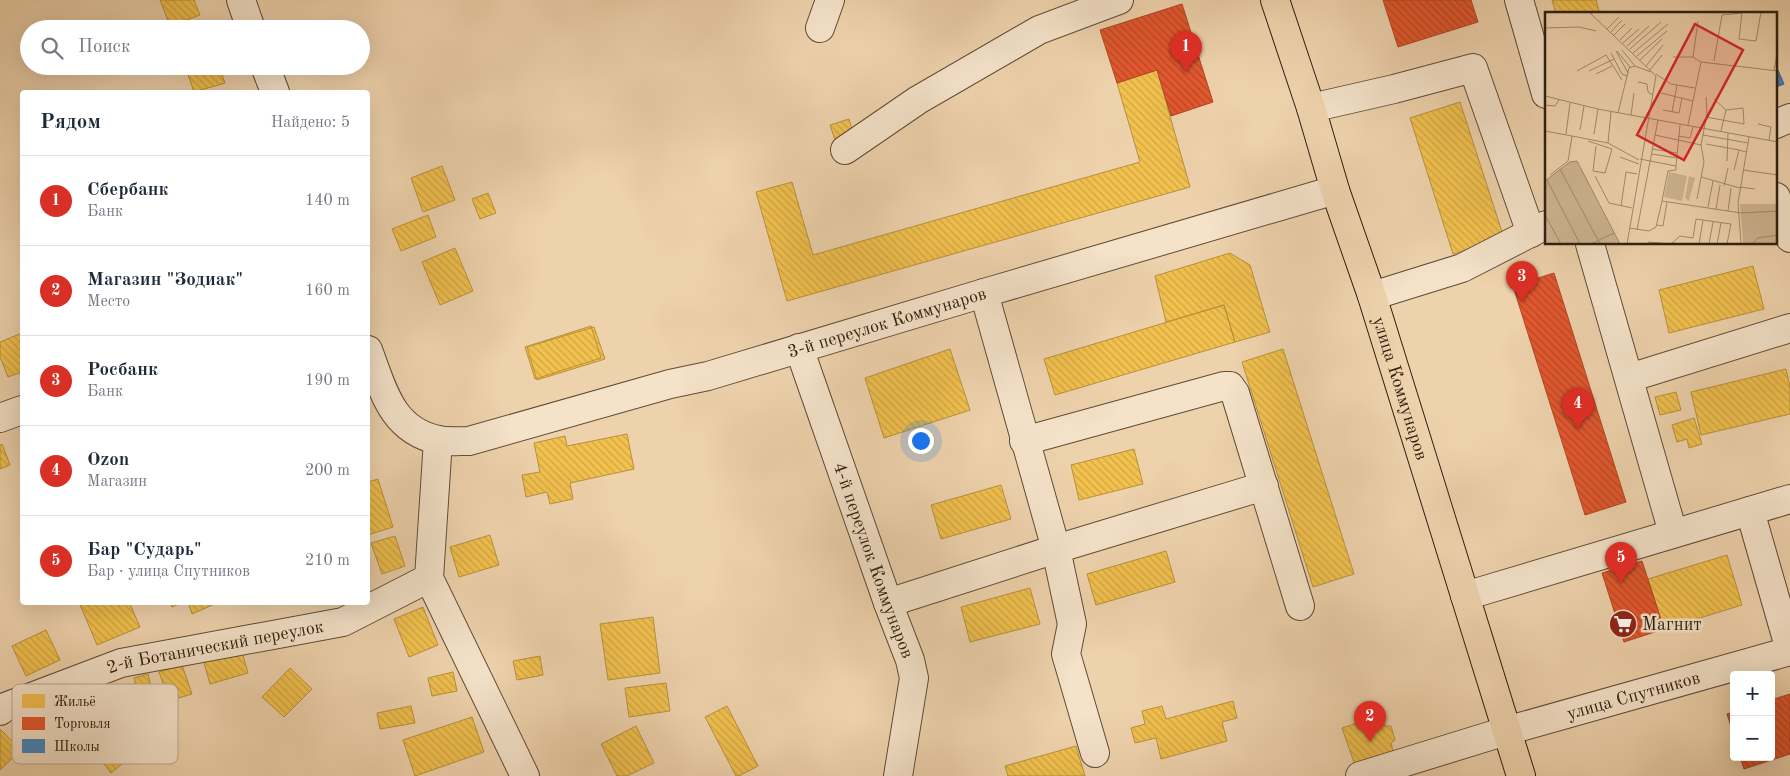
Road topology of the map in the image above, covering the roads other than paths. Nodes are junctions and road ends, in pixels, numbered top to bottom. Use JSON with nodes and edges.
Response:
{"nodes":[{"id":1,"x":241,"y":0,"type":"edge"},
{"id":2,"x":830,"y":0,"type":"edge"},
{"id":3,"x":1275,"y":0,"type":"edge"},
{"id":4,"x":1519,"y":0,"type":"edge"},
{"id":5,"x":1104,"y":3,"type":"edge"},
{"id":6,"x":249,"y":20,"type":"edge"},
{"id":7,"x":820,"y":28,"type":"dead end"},
{"id":8,"x":268,"y":75,"type":"edge"},
{"id":9,"x":273,"y":90,"type":"edge"},
{"id":10,"x":1545,"y":91,"type":"edge"},
{"id":11,"x":1311,"y":108,"type":"junction"},
{"id":12,"x":1790,"y":118,"type":"edge"},
{"id":13,"x":1778,"y":123,"type":"edge"},
{"id":14,"x":845,"y":150,"type":"dead end"},
{"id":15,"x":1335,"y":190,"type":"junction"},
{"id":16,"x":1778,"y":203,"type":"edge"},
{"id":17,"x":1539,"y":229,"type":"edge"},
{"id":18,"x":1790,"y":238,"type":"edge"},
{"id":19,"x":1590,"y":245,"type":"edge"},
{"id":20,"x":984,"y":293,"type":"junction"},
{"id":21,"x":1372,"y":296,"type":"junction"},
{"id":22,"x":1790,"y":328,"type":"edge"},
{"id":23,"x":799,"y":348,"type":"junction"},
{"id":24,"x":370,"y":355,"type":"edge"},
{"id":25,"x":1630,"y":378,"type":"junction"},
{"id":26,"x":20,"y":411,"type":"edge"},
{"id":27,"x":0,"y":418,"type":"edge"},
{"id":28,"x":438,"y":440,"type":"junction"},
{"id":29,"x":1024,"y":441,"type":"junction"},
{"id":30,"x":1264,"y":486,"type":"junction"},
{"id":31,"x":1790,"y":499,"type":"edge"},
{"id":32,"x":1750,"y":511,"type":"junction"},
{"id":33,"x":1673,"y":533,"type":"junction"},
{"id":34,"x":1056,"y":549,"type":"junction"},
{"id":35,"x":429,"y":578,"type":"junction"},
{"id":36,"x":1465,"y":596,"type":"junction"},
{"id":37,"x":888,"y":603,"type":"junction"},
{"id":38,"x":1300,"y":606,"type":"dead end"},
{"id":39,"x":1790,"y":651,"type":"edge"},
{"id":40,"x":67,"y":684,"type":"edge"},
{"id":41,"x":12,"y":705,"type":"edge"},
{"id":42,"x":0,"y":712,"type":"edge"},
{"id":43,"x":1506,"y":731,"type":"junction"},
{"id":44,"x":1095,"y":753,"type":"dead end"},
{"id":45,"x":526,"y":776,"type":"edge"},
{"id":46,"x":898,"y":776,"type":"edge"},
{"id":47,"x":1360,"y":776,"type":"edge"},
{"id":48,"x":1521,"y":776,"type":"edge"}],
"edges":[{"from":1,"to":6,"type":"street"},
{"from":2,"to":7,"type":"street"},
{"from":3,"to":11,"type":"main road","name":"улица Коммунаров"},
{"from":4,"to":10,"type":"street"},
{"from":5,"to":14,"type":"street"},
{"from":8,"to":9,"type":"street"},
{"from":11,"to":15,"type":"main road","name":"улица Коммунаров"},
{"from":11,"to":17,"type":"street"},
{"from":12,"to":13,"type":"street"},
{"from":15,"to":20,"type":"street","name":"3-й переулок Коммунаров"},
{"from":15,"to":21,"type":"main road","name":"улица Коммунаров"},
{"from":16,"to":18,"type":"street"},
{"from":17,"to":21,"type":"street"},
{"from":19,"to":25,"type":"street"},
{"from":20,"to":23,"type":"street","name":"3-й переулок Коммунаров"},
{"from":20,"to":29,"type":"street"},
{"from":21,"to":36,"type":"main road","name":"улица Коммунаров"},
{"from":22,"to":25,"type":"street"},
{"from":23,"to":28,"type":"street","name":"3-й переулок Коммунаров"},
{"from":23,"to":37,"type":"street","name":"4-й переулок Коммунаров"},
{"from":24,"to":28,"type":"street","name":"3-й переулок Коммунаров"},
{"from":25,"to":33,"type":"street"},
{"from":26,"to":27,"type":"street"},
{"from":28,"to":35,"type":"street"},
{"from":29,"to":30,"type":"street"},
{"from":29,"to":34,"type":"street"},
{"from":30,"to":34,"type":"street"},
{"from":30,"to":38,"type":"street"},
{"from":31,"to":32,"type":"street"},
{"from":32,"to":33,"type":"street"},
{"from":32,"to":39,"type":"street"},
{"from":33,"to":36,"type":"street"},
{"from":34,"to":37,"type":"street"},
{"from":34,"to":44,"type":"street"},
{"from":35,"to":40,"type":"street","name":"2-й Ботанический переулок"},
{"from":35,"to":45,"type":"street"},
{"from":36,"to":43,"type":"main road","name":"улица Коммунаров"},
{"from":37,"to":46,"type":"street","name":"4-й переулок Коммунаров"},
{"from":39,"to":43,"type":"street","name":"улица Спутников"},
{"from":41,"to":42,"type":"street","name":"2-й Ботанический переулок"},
{"from":43,"to":47,"type":"street","name":"улица Спутников"},
{"from":43,"to":48,"type":"main road","name":"улица Коммунаров"}]}
